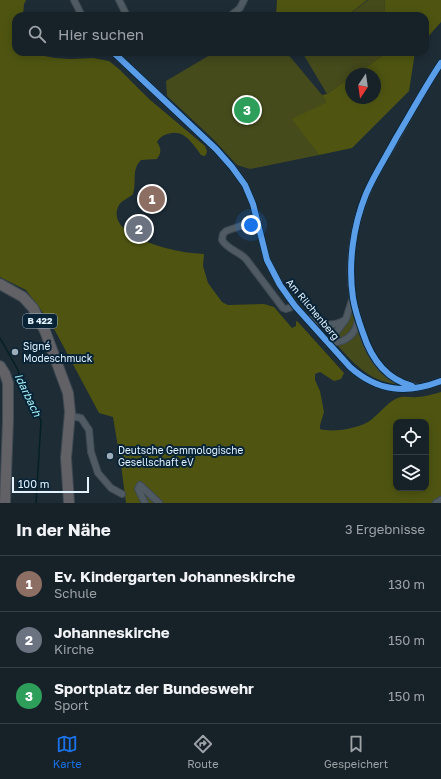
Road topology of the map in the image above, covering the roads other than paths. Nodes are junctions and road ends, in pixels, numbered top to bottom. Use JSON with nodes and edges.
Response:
{"nodes":[{"id":1,"x":74,"y":0,"type":"edge"},
{"id":2,"x":119,"y":0,"type":"edge"},
{"id":3,"x":244,"y":0,"type":"edge"},
{"id":4,"x":80,"y":12,"type":"edge"},
{"id":5,"x":125,"y":12,"type":"edge"},
{"id":6,"x":235,"y":12,"type":"edge"},
{"id":7,"x":117,"y":56,"type":"edge"},
{"id":8,"x":441,"y":63,"type":"edge"},
{"id":9,"x":258,"y":220,"type":"junction"},
{"id":10,"x":0,"y":284,"type":"edge"},
{"id":11,"x":353,"y":299,"type":"junction"},
{"id":12,"x":295,"y":306,"type":"junction"},
{"id":13,"x":306,"y":318,"type":"junction"},
{"id":14,"x":358,"y":318,"type":"junction"},
{"id":15,"x":346,"y":319,"type":"junction"},
{"id":16,"x":328,"y":343,"type":"junction"},
{"id":17,"x":0,"y":366,"type":"edge"},
{"id":18,"x":441,"y":381,"type":"edge"},
{"id":19,"x":420,"y":387,"type":"junction"},
{"id":20,"x":70,"y":416,"type":"junction"},
{"id":21,"x":122,"y":494,"type":"dead end"},
{"id":22,"x":441,"y":500,"type":"edge"},
{"id":23,"x":5,"y":503,"type":"edge"},
{"id":24,"x":69,"y":503,"type":"edge"},
{"id":25,"x":145,"y":503,"type":"edge"},
{"id":26,"x":158,"y":503,"type":"edge"},
{"id":27,"x":436,"y":503,"type":"edge"}],
"edges":[{"from":1,"to":4,"type":"street"},
{"from":2,"to":5,"type":"street"},
{"from":3,"to":6,"type":"street"},
{"from":7,"to":9,"type":"street","name":"Am Rilchenberg"},
{"from":8,"to":11,"type":"street"},
{"from":9,"to":12,"type":"street","name":"Am Rilchenberg"},
{"from":9,"to":12,"type":"street","name":"Am Rilchenberg"},
{"from":10,"to":20,"type":"main road","number":"B 422"},
{"from":11,"to":14,"type":"street"},
{"from":11,"to":15,"type":"street"},
{"from":12,"to":13,"type":"street","name":"Am Rilchenberg"},
{"from":13,"to":15,"type":"street"},
{"from":13,"to":16,"type":"street","name":"Am Rilchenberg"},
{"from":14,"to":16,"type":"street"},
{"from":14,"to":19,"type":"street"},
{"from":15,"to":16,"type":"street"},
{"from":16,"to":19,"type":"street","name":"Am Rilchenberg"},
{"from":17,"to":23,"type":"main road"},
{"from":18,"to":19,"type":"street","name":"Am Rilchenberg"},
{"from":20,"to":21,"type":"street"},
{"from":20,"to":24,"type":"main road","number":"B 422"},
{"from":22,"to":27,"type":"street"},
{"from":25,"to":26,"type":"street"}]}
